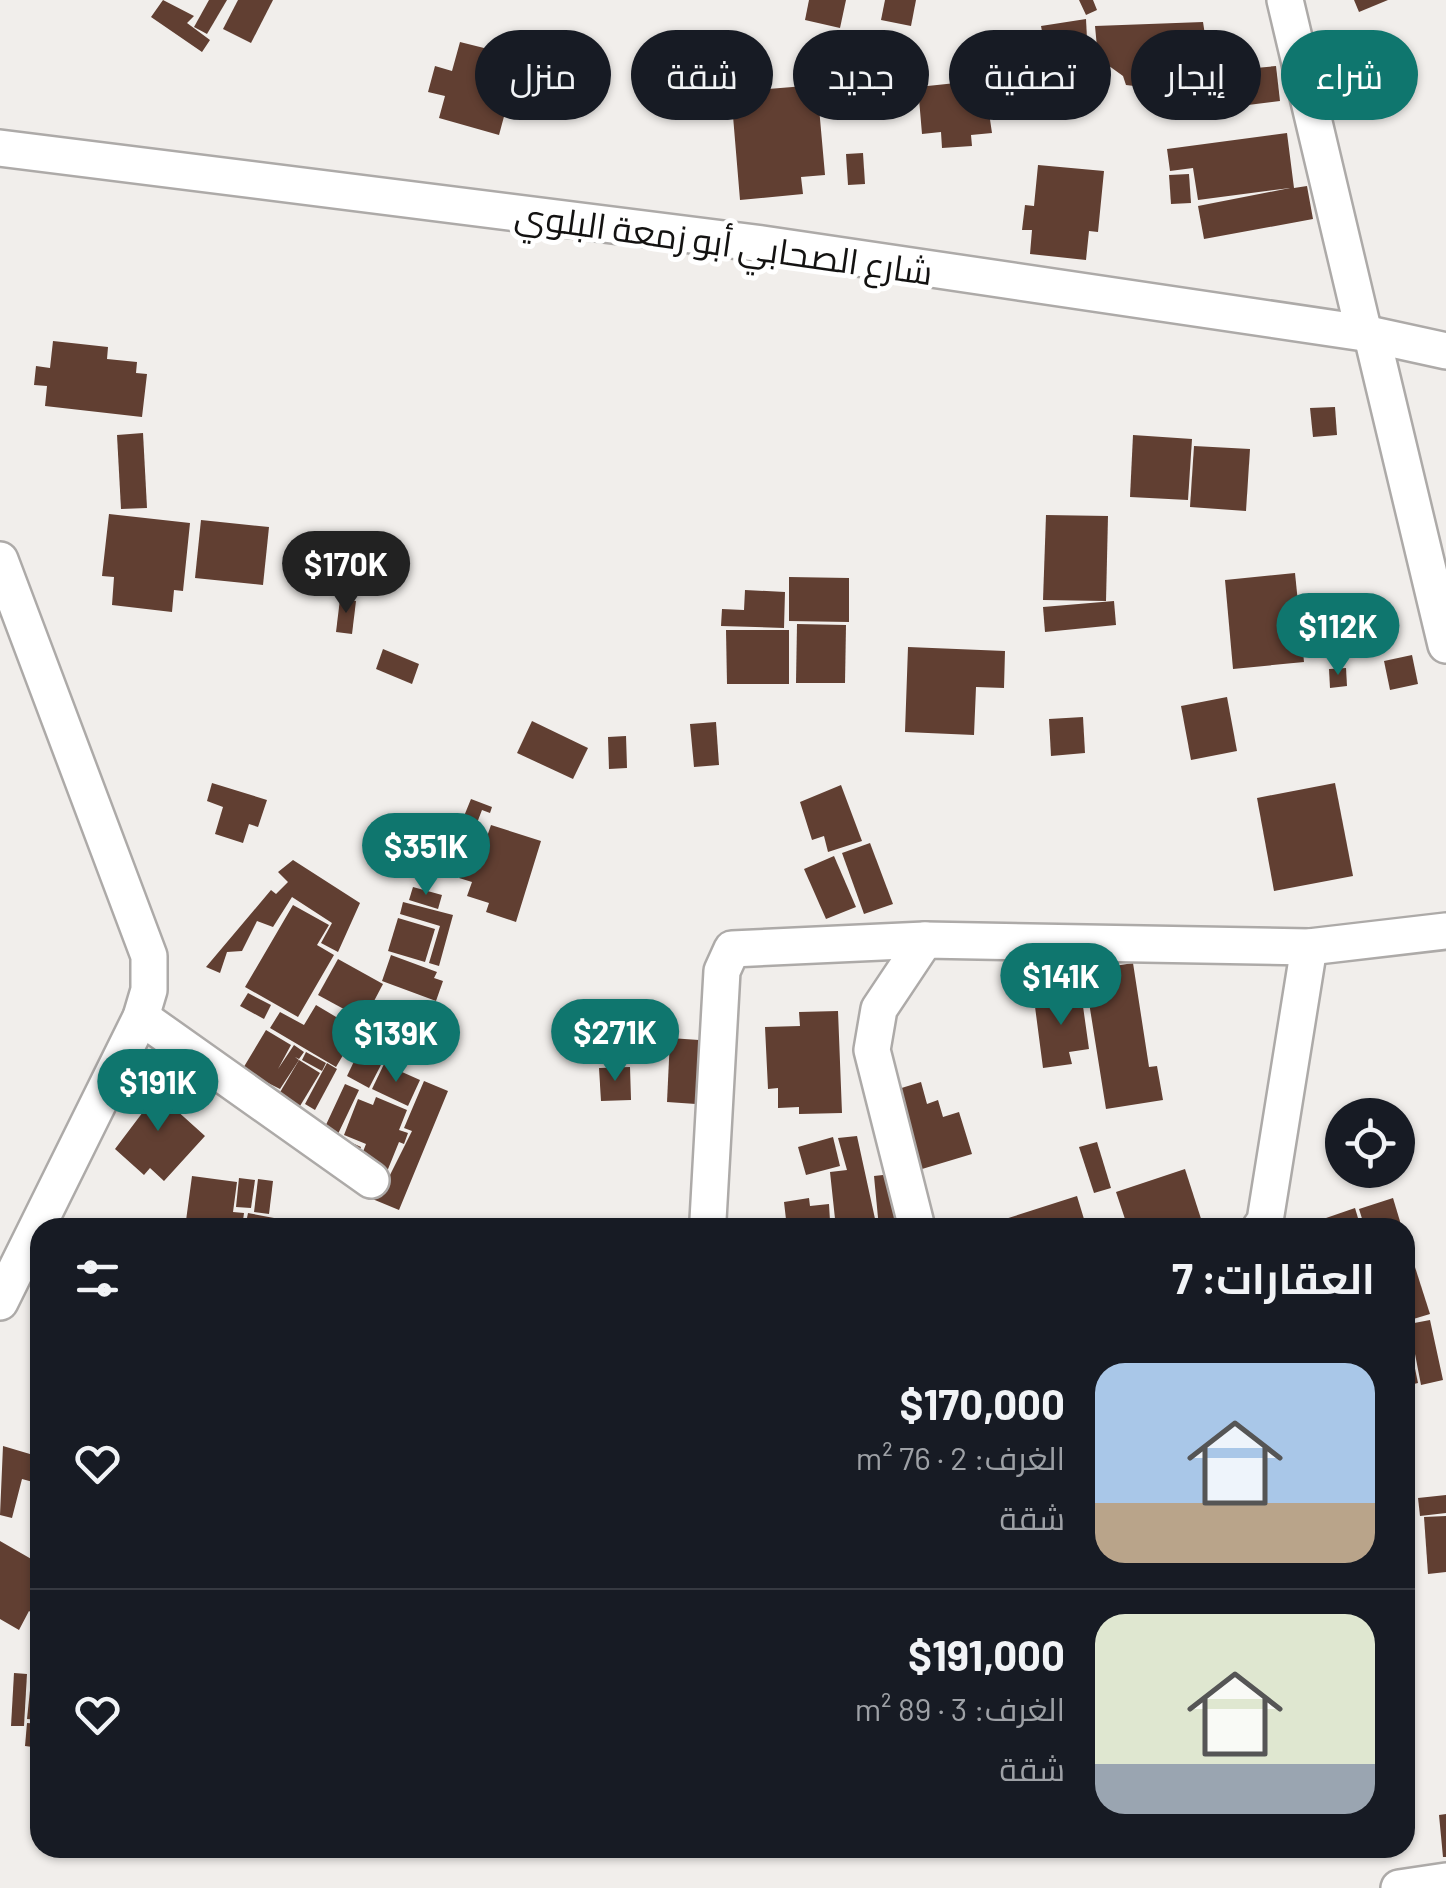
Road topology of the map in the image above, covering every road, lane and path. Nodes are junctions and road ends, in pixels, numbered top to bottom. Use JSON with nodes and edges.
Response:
{"nodes":[{"id":1,"x":1285,"y":0,"type":"edge"},
{"id":2,"x":0,"y":148,"type":"edge"},
{"id":3,"x":1368,"y":334,"type":"junction"},
{"id":4,"x":1446,"y":351,"type":"edge"},
{"id":5,"x":0,"y":560,"type":"edge"},
{"id":6,"x":1446,"y":645,"type":"edge"},
{"id":7,"x":1446,"y":931,"type":"edge"},
{"id":8,"x":925,"y":940,"type":"junction"},
{"id":9,"x":1309,"y":947,"type":"junction"},
{"id":10,"x":141,"y":1018,"type":"junction"},
{"id":11,"x":371,"y":1180,"type":"dead end"},
{"id":12,"x":42,"y":1218,"type":"edge"},
{"id":13,"x":708,"y":1218,"type":"edge"},
{"id":14,"x":914,"y":1218,"type":"edge"},
{"id":15,"x":1265,"y":1218,"type":"edge"},
{"id":16,"x":30,"y":1242,"type":"edge"},
{"id":17,"x":0,"y":1302,"type":"edge"},
{"id":18,"x":1446,"y":1880,"type":"edge"},
{"id":19,"x":1399,"y":1888,"type":"edge"}],
"edges":[{"from":1,"to":3,"type":"street"},
{"from":2,"to":3,"type":"street","name":"شارع الصحابي أبو زمعة البلوي"},
{"from":3,"to":4,"type":"street","name":"شارع الصحابي أبو زمعة البلوي"},
{"from":3,"to":6,"type":"street"},
{"from":5,"to":10,"type":"street"},
{"from":7,"to":9,"type":"street"},
{"from":8,"to":9,"type":"street"},
{"from":8,"to":13,"type":"street"},
{"from":8,"to":14,"type":"street"},
{"from":9,"to":15,"type":"street"},
{"from":10,"to":11,"type":"street"},
{"from":10,"to":12,"type":"street"},
{"from":16,"to":17,"type":"street"},
{"from":18,"to":19,"type":"street"}]}
